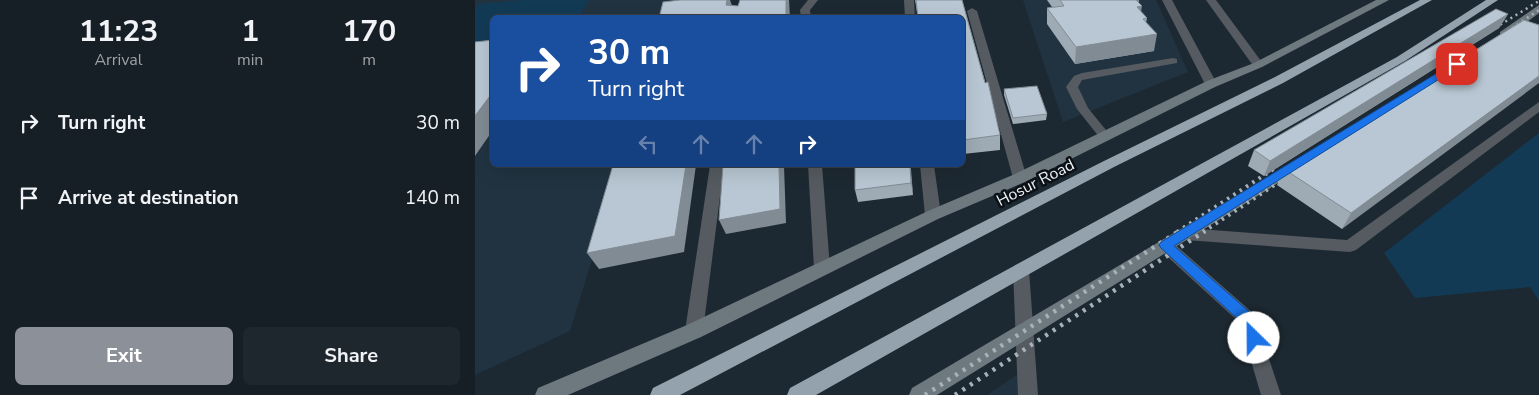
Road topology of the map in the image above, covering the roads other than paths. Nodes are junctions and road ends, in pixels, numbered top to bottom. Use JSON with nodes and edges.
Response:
{"nodes":[{"id":1,"x":813,"y":0,"type":"edge"},
{"id":2,"x":909,"y":0,"type":"edge"},
{"id":3,"x":1167,"y":0,"type":"edge"},
{"id":4,"x":1211,"y":0,"type":"edge"},
{"id":5,"x":1384,"y":0,"type":"edge"},
{"id":6,"x":1427,"y":0,"type":"edge"},
{"id":7,"x":1493,"y":0,"type":"edge"},
{"id":8,"x":1539,"y":8,"type":"edge"},
{"id":9,"x":972,"y":11,"type":"dead end"},
{"id":10,"x":806,"y":15,"type":"edge"},
{"id":11,"x":911,"y":15,"type":"edge"},
{"id":12,"x":1488,"y":44,"type":"edge"},
{"id":13,"x":1173,"y":62,"type":"dead end"},
{"id":14,"x":1257,"y":65,"type":"junction"},
{"id":15,"x":1211,"y":84,"type":"junction"},
{"id":16,"x":1539,"y":106,"type":"edge"},
{"id":17,"x":1104,"y":135,"type":"junction"},
{"id":18,"x":1312,"y":155,"type":"edge"},
{"id":19,"x":717,"y":167,"type":"edge"},
{"id":20,"x":815,"y":167,"type":"edge"},
{"id":21,"x":927,"y":167,"type":"edge"},
{"id":22,"x":1019,"y":178,"type":"junction"},
{"id":23,"x":933,"y":215,"type":"junction"},
{"id":24,"x":1185,"y":234,"type":"junction"},
{"id":25,"x":1165,"y":245,"type":"junction"},
{"id":26,"x":822,"y":268,"type":"junction"},
{"id":27,"x":1021,"y":270,"type":"junction"},
{"id":28,"x":1026,"y":328,"type":"junction"},
{"id":29,"x":693,"y":331,"type":"junction"},
{"id":30,"x":922,"y":394,"type":"edge"},
{"id":31,"x":545,"y":395,"type":"edge"},
{"id":32,"x":660,"y":395,"type":"edge"},
{"id":33,"x":797,"y":395,"type":"edge"},
{"id":34,"x":1028,"y":395,"type":"edge"},
{"id":35,"x":1271,"y":395,"type":"edge"}],
"edges":[{"from":1,"to":10,"type":"street"},
{"from":2,"to":11,"type":"street"},
{"from":3,"to":15,"type":"street"},
{"from":4,"to":14,"type":"street"},
{"from":5,"to":14,"type":"street"},
{"from":6,"to":32,"type":"highway","name":"Hosur Road"},
{"from":7,"to":27,"type":"highway"},
{"from":8,"to":12,"type":"street"},
{"from":9,"to":22,"type":"street"},
{"from":13,"to":17,"type":"lane"},
{"from":14,"to":15,"type":"street"},
{"from":15,"to":17,"type":"street"},
{"from":16,"to":24,"type":"street"},
{"from":17,"to":22,"type":"street"},
{"from":18,"to":24,"type":"street"},
{"from":19,"to":29,"type":"street"},
{"from":20,"to":26,"type":"street"},
{"from":21,"to":23,"type":"street"},
{"from":22,"to":23,"type":"street"},
{"from":23,"to":26,"type":"street"},
{"from":24,"to":25,"type":"street"},
{"from":25,"to":28,"type":"street"},
{"from":25,"to":35,"type":"street"},
{"from":26,"to":29,"type":"street"},
{"from":27,"to":28,"type":"street"},
{"from":27,"to":33,"type":"highway"},
{"from":28,"to":30,"type":"street"},
{"from":28,"to":34,"type":"street"},
{"from":29,"to":31,"type":"street"}]}
